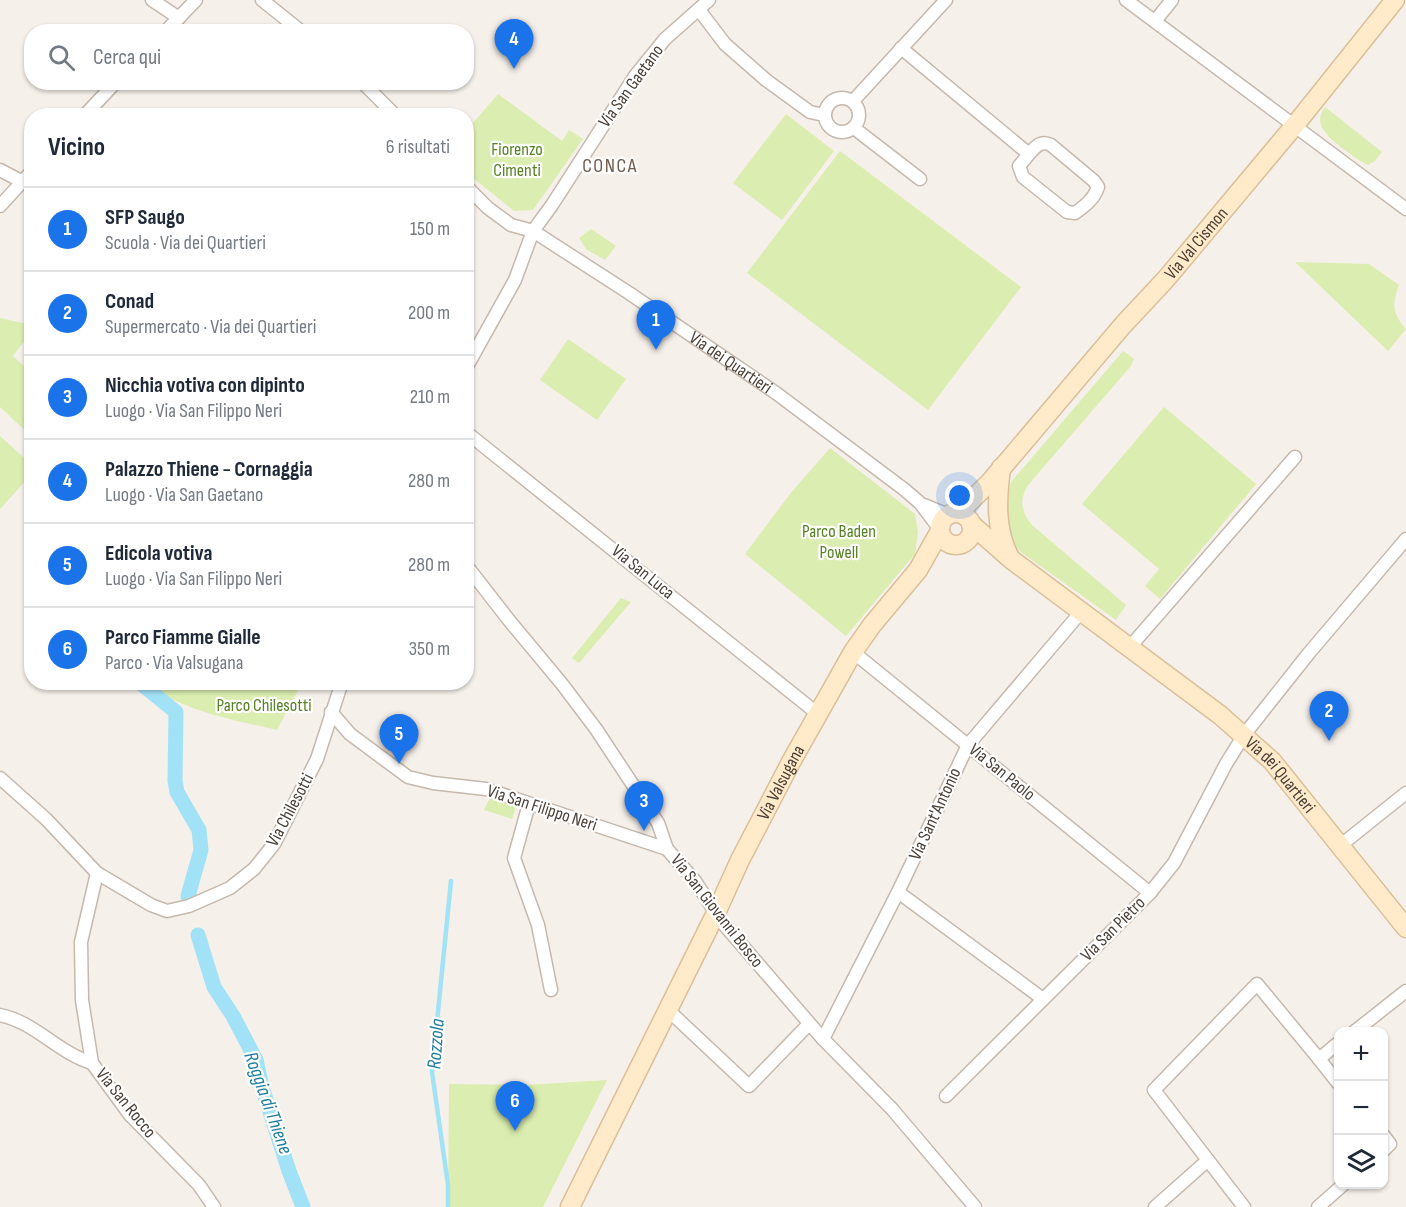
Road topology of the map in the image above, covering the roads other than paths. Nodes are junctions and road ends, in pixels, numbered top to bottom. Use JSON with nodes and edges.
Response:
{"nodes":[{"id":1,"x":152,"y":0,"type":"edge"},
{"id":2,"x":196,"y":0,"type":"edge"},
{"id":3,"x":262,"y":0,"type":"edge"},
{"id":4,"x":709,"y":0,"type":"edge"},
{"id":5,"x":946,"y":0,"type":"edge"},
{"id":6,"x":1126,"y":0,"type":"edge"},
{"id":7,"x":1172,"y":0,"type":"edge"},
{"id":8,"x":1395,"y":0,"type":"edge"},
{"id":9,"x":699,"y":10,"type":"junction"},
{"id":10,"x":179,"y":18,"type":"junction"},
{"id":11,"x":1155,"y":21,"type":"junction"},
{"id":12,"x":173,"y":24,"type":"edge"},
{"id":13,"x":292,"y":24,"type":"edge"},
{"id":14,"x":901,"y":48,"type":"junction"},
{"id":15,"x":108,"y":90,"type":"edge"},
{"id":16,"x":370,"y":90,"type":"edge"},
{"id":17,"x":853,"y":101,"type":"junction"},
{"id":18,"x":92,"y":108,"type":"edge"},
{"id":19,"x":388,"y":108,"type":"edge"},
{"id":20,"x":824,"y":115,"type":"junction"},
{"id":21,"x":1294,"y":125,"type":"junction"},
{"id":22,"x":854,"y":128,"type":"junction"},
{"id":23,"x":1029,"y":154,"type":"junction"},
{"id":24,"x":0,"y":170,"type":"edge"},
{"id":25,"x":24,"y":178,"type":"edge"},
{"id":26,"x":920,"y":179,"type":"dead end"},
{"id":27,"x":21,"y":181,"type":"junction"},
{"id":28,"x":474,"y":194,"type":"edge"},
{"id":29,"x":0,"y":206,"type":"edge"},
{"id":30,"x":1406,"y":209,"type":"edge"},
{"id":31,"x":533,"y":231,"type":"junction"},
{"id":32,"x":474,"y":353,"type":"edge"},
{"id":33,"x":474,"y":438,"type":"edge"},
{"id":34,"x":1295,"y":457,"type":"dead end"},
{"id":35,"x":995,"y":475,"type":"junction"},
{"id":36,"x":954,"y":522,"type":"junction"},
{"id":37,"x":1406,"y":539,"type":"edge"},
{"id":38,"x":961,"y":544,"type":"junction"},
{"id":39,"x":1006,"y":556,"type":"junction"},
{"id":40,"x":918,"y":570,"type":"junction"},
{"id":41,"x":474,"y":575,"type":"edge"},
{"id":42,"x":1081,"y":612,"type":"junction"},
{"id":43,"x":1129,"y":648,"type":"junction"},
{"id":44,"x":853,"y":652,"type":"junction"},
{"id":45,"x":339,"y":690,"type":"edge"},
{"id":46,"x":331,"y":712,"type":"junction"},
{"id":47,"x":818,"y":714,"type":"junction"},
{"id":48,"x":1244,"y":735,"type":"junction"},
{"id":49,"x":968,"y":745,"type":"junction"},
{"id":50,"x":0,"y":778,"type":"edge"},
{"id":51,"x":1406,"y":793,"type":"edge"},
{"id":52,"x":529,"y":804,"type":"junction"},
{"id":53,"x":1341,"y":845,"type":"junction"},
{"id":54,"x":667,"y":849,"type":"junction"},
{"id":55,"x":98,"y":873,"type":"junction"},
{"id":56,"x":898,"y":892,"type":"junction"},
{"id":57,"x":1150,"y":893,"type":"junction"},
{"id":58,"x":716,"y":913,"type":"junction"},
{"id":59,"x":1406,"y":928,"type":"edge"},
{"id":60,"x":551,"y":990,"type":"dead end"},
{"id":61,"x":1406,"y":991,"type":"edge"},
{"id":62,"x":1043,"y":999,"type":"junction"},
{"id":63,"x":668,"y":1010,"type":"junction"},
{"id":64,"x":0,"y":1016,"type":"edge"},
{"id":65,"x":809,"y":1024,"type":"junction"},
{"id":66,"x":1360,"y":1027,"type":"edge"},
{"id":67,"x":823,"y":1039,"type":"junction"},
{"id":68,"x":1334,"y":1047,"type":"edge"},
{"id":69,"x":1319,"y":1059,"type":"junction"},
{"id":70,"x":92,"y":1063,"type":"junction"},
{"id":71,"x":1336,"y":1081,"type":"edge"},
{"id":72,"x":946,"y":1096,"type":"dead end"},
{"id":73,"x":1208,"y":1160,"type":"junction"},
{"id":74,"x":1339,"y":1189,"type":"edge"},
{"id":75,"x":214,"y":1207,"type":"edge"},
{"id":76,"x":570,"y":1207,"type":"edge"},
{"id":77,"x":975,"y":1207,"type":"edge"},
{"id":78,"x":1155,"y":1207,"type":"edge"},
{"id":79,"x":1244,"y":1207,"type":"edge"},
{"id":80,"x":1318,"y":1207,"type":"edge"}],
"edges":[{"from":1,"to":10,"type":"street"},
{"from":2,"to":10,"type":"street"},
{"from":3,"to":13,"type":"street"},
{"from":4,"to":9,"type":"street","name":"Via San Gaetano"},
{"from":5,"to":14,"type":"street"},
{"from":6,"to":11,"type":"street"},
{"from":7,"to":11,"type":"street"},
{"from":8,"to":21,"type":"main road","name":"Via Val Cismon"},
{"from":9,"to":20,"type":"street"},
{"from":9,"to":31,"type":"street","name":"Via San Gaetano"},
{"from":10,"to":12,"type":"street"},
{"from":11,"to":21,"type":"street"},
{"from":14,"to":17,"type":"street"},
{"from":14,"to":23,"type":"street"},
{"from":15,"to":18,"type":"street"},
{"from":16,"to":19,"type":"street"},
{"from":17,"to":20,"type":"street"},
{"from":17,"to":22,"type":"street"},
{"from":20,"to":22,"type":"street"},
{"from":21,"to":30,"type":"street"},
{"from":21,"to":35,"type":"main road","name":"Via Val Cismon"},
{"from":22,"to":26,"type":"street"},
{"from":23,"to":23,"type":"street"},
{"from":24,"to":27,"type":"street"},
{"from":25,"to":27,"type":"street"},
{"from":27,"to":29,"type":"street"},
{"from":28,"to":31,"type":"street","name":"Via dei Quartieri"},
{"from":31,"to":32,"type":"street"},
{"from":31,"to":36,"type":"street","name":"Via dei Quartieri"},
{"from":33,"to":47,"type":"street","name":"Via San Luca"},
{"from":34,"to":43,"type":"street"},
{"from":35,"to":36,"type":"main road","name":"Via Val Cismon"},
{"from":35,"to":39,"type":"main road"},
{"from":36,"to":38,"type":"main road"},
{"from":36,"to":38,"type":"main road"},
{"from":36,"to":39,"type":"main road","name":"Via dei Quartieri"},
{"from":36,"to":40,"type":"main road","name":"Via Valsugana"},
{"from":37,"to":48,"type":"street","name":"Via San Pietro"},
{"from":38,"to":39,"type":"main road","name":"Via dei Quartieri"},
{"from":38,"to":40,"type":"main road","name":"Via Valsugana"},
{"from":39,"to":42,"type":"main road","name":"Via dei Quartieri"},
{"from":40,"to":44,"type":"main road","name":"Via Valsugana"},
{"from":41,"to":54,"type":"street","name":"Via San Giovanni Bosco"},
{"from":42,"to":43,"type":"main road","name":"Via dei Quartieri"},
{"from":42,"to":49,"type":"street","name":"Via Sant'Antonio"},
{"from":43,"to":48,"type":"main road","name":"Via dei Quartieri"},
{"from":44,"to":47,"type":"main road","name":"Via Valsugana"},
{"from":44,"to":49,"type":"street","name":"Via San Paolo"},
{"from":45,"to":46,"type":"street","name":"Via Chilesotti"},
{"from":46,"to":52,"type":"street","name":"Via San Filippo Neri"},
{"from":46,"to":55,"type":"street","name":"Via Chilesotti"},
{"from":47,"to":58,"type":"main road","name":"Via Valsugana"},
{"from":48,"to":53,"type":"main road","name":"Via dei Quartieri"},
{"from":48,"to":57,"type":"street","name":"Via San Pietro"},
{"from":49,"to":56,"type":"street","name":"Via Sant'Antonio"},
{"from":49,"to":57,"type":"street","name":"Via San Paolo"},
{"from":50,"to":55,"type":"street","name":"Via Chilesotti"},
{"from":51,"to":53,"type":"street"},
{"from":52,"to":54,"type":"street","name":"Via San Filippo Neri"},
{"from":52,"to":60,"type":"street"},
{"from":53,"to":59,"type":"main road","name":"Via dei Quartieri"},
{"from":54,"to":58,"type":"street","name":"Via San Giovanni Bosco"},
{"from":55,"to":70,"type":"street","name":"Via San Rocco"},
{"from":56,"to":62,"type":"street"},
{"from":56,"to":67,"type":"street","name":"Via Sant'Antonio"},
{"from":57,"to":62,"type":"street","name":"Via San Pietro"},
{"from":58,"to":63,"type":"main road","name":"Via Valsugana"},
{"from":58,"to":65,"type":"street","name":"Via San Giovanni Bosco"},
{"from":61,"to":66,"type":"street"},
{"from":62,"to":72,"type":"street","name":"Via San Pietro"},
{"from":63,"to":65,"type":"street"},
{"from":63,"to":76,"type":"main road","name":"Via Valsugana"},
{"from":64,"to":70,"type":"street"},
{"from":65,"to":67,"type":"street","name":"Via San Giovanni Bosco"},
{"from":67,"to":77,"type":"street","name":"Via San Giovanni Bosco"},
{"from":68,"to":69,"type":"street"},
{"from":69,"to":71,"type":"street"},
{"from":69,"to":73,"type":"street"},
{"from":70,"to":75,"type":"street","name":"Via San Rocco"},
{"from":73,"to":78,"type":"street"},
{"from":73,"to":79,"type":"street"},
{"from":74,"to":80,"type":"street"}]}
